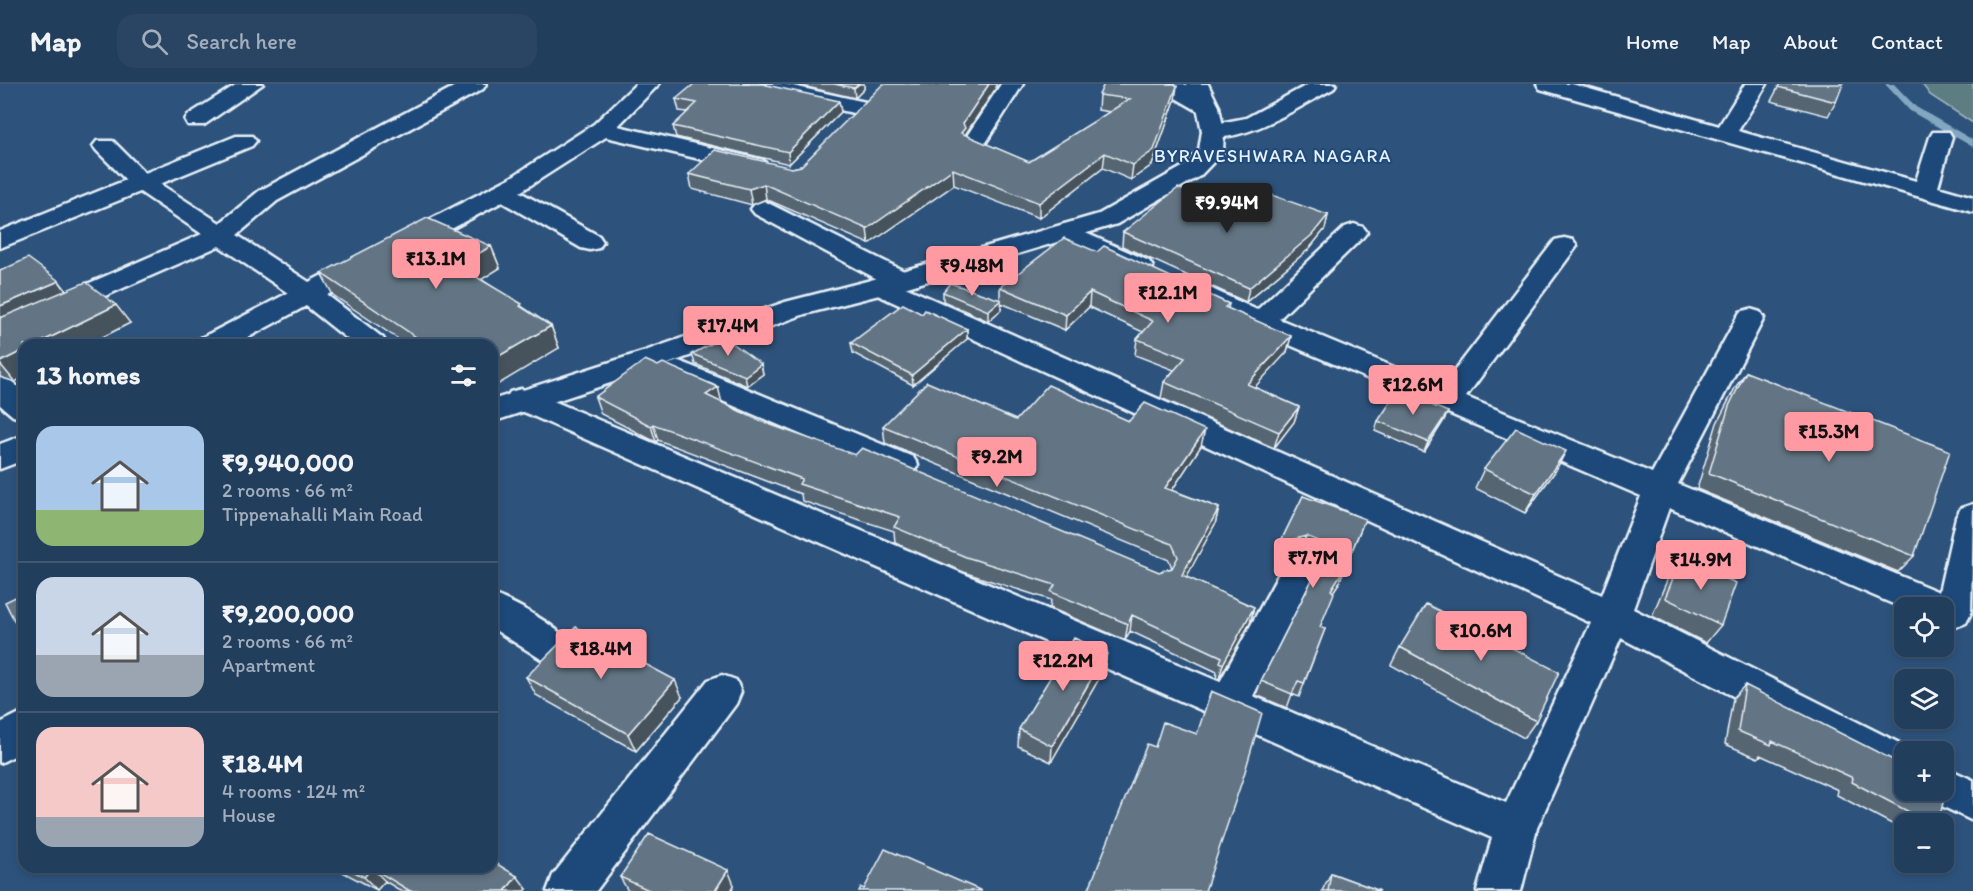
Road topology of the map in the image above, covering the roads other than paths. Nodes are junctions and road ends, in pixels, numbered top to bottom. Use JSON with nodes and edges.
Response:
{"nodes":[{"id":1,"x":252,"y":84,"type":"edge"},
{"id":2,"x":475,"y":84,"type":"edge"},
{"id":3,"x":648,"y":84,"type":"edge"},
{"id":4,"x":755,"y":84,"type":"edge"},
{"id":5,"x":1012,"y":84,"type":"edge"},
{"id":6,"x":1168,"y":84,"type":"edge"},
{"id":7,"x":1197,"y":84,"type":"edge"},
{"id":8,"x":1325,"y":84,"type":"edge"},
{"id":9,"x":1548,"y":84,"type":"edge"},
{"id":10,"x":1756,"y":84,"type":"edge"},
{"id":11,"x":1211,"y":119,"type":"junction"},
{"id":12,"x":196,"y":120,"type":"dead end"},
{"id":13,"x":845,"y":125,"type":"edge"},
{"id":14,"x":602,"y":129,"type":"junction"},
{"id":15,"x":1725,"y":134,"type":"junction"},
{"id":16,"x":1941,"y":137,"type":"dead end"},
{"id":17,"x":977,"y":139,"type":"edge"},
{"id":18,"x":244,"y":141,"type":"dead end"},
{"id":19,"x":105,"y":146,"type":"dead end"},
{"id":20,"x":773,"y":169,"type":"edge"},
{"id":21,"x":141,"y":182,"type":"junction"},
{"id":22,"x":1925,"y":191,"type":"junction"},
{"id":23,"x":502,"y":192,"type":"junction"},
{"id":24,"x":1973,"y":205,"type":"edge"},
{"id":25,"x":764,"y":209,"type":"dead end"},
{"id":26,"x":1065,"y":232,"type":"junction"},
{"id":27,"x":1354,"y":232,"type":"dead end"},
{"id":28,"x":220,"y":236,"type":"junction"},
{"id":29,"x":0,"y":240,"type":"edge"},
{"id":30,"x":590,"y":242,"type":"dead end"},
{"id":31,"x":1564,"y":246,"type":"dead end"},
{"id":32,"x":891,"y":283,"type":"junction"},
{"id":33,"x":306,"y":293,"type":"junction"},
{"id":34,"x":1750,"y":318,"type":"dead end"},
{"id":35,"x":1260,"y":322,"type":"junction"},
{"id":36,"x":0,"y":333,"type":"edge"},
{"id":37,"x":222,"y":339,"type":"edge"},
{"id":38,"x":365,"y":339,"type":"edge"},
{"id":39,"x":652,"y":360,"type":"junction"},
{"id":40,"x":0,"y":388,"type":"edge"},
{"id":41,"x":1448,"y":400,"type":"junction"},
{"id":42,"x":18,"y":404,"type":"edge"},
{"id":43,"x":506,"y":405,"type":"edge"},
{"id":44,"x":18,"y":449,"type":"edge"},
{"id":45,"x":0,"y":458,"type":"edge"},
{"id":46,"x":926,"y":475,"type":"edge"},
{"id":47,"x":1660,"y":488,"type":"junction"},
{"id":48,"x":1973,"y":517,"type":"edge"},
{"id":49,"x":1300,"y":567,"type":"dead end"},
{"id":50,"x":1915,"y":597,"type":"edge"},
{"id":51,"x":1954,"y":604,"type":"edge"},
{"id":52,"x":498,"y":613,"type":"edge"},
{"id":53,"x":1612,"y":616,"type":"junction"},
{"id":54,"x":554,"y":648,"type":"edge"},
{"id":55,"x":722,"y":692,"type":"dead end"},
{"id":56,"x":1229,"y":704,"type":"junction"},
{"id":57,"x":18,"y":733,"type":"edge"},
{"id":58,"x":0,"y":745,"type":"edge"},
{"id":59,"x":1894,"y":760,"type":"edge"},
{"id":60,"x":1954,"y":791,"type":"edge"},
{"id":61,"x":1973,"y":801,"type":"edge"},
{"id":62,"x":1516,"y":828,"type":"junction"},
{"id":63,"x":583,"y":887,"type":"edge"},
{"id":64,"x":1499,"y":891,"type":"edge"}],
"edges":[{"from":1,"to":12,"type":"street"},
{"from":2,"to":28,"type":"street"},
{"from":3,"to":14,"type":"street"},
{"from":4,"to":13,"type":"street"},
{"from":5,"to":17,"type":"street"},
{"from":6,"to":11,"type":"street"},
{"from":7,"to":11,"type":"street"},
{"from":8,"to":11,"type":"street"},
{"from":9,"to":15,"type":"street"},
{"from":10,"to":15,"type":"street"},
{"from":11,"to":26,"type":"street"},
{"from":14,"to":20,"type":"street"},
{"from":14,"to":23,"type":"street"},
{"from":15,"to":22,"type":"street"},
{"from":16,"to":22,"type":"street"},
{"from":18,"to":21,"type":"street"},
{"from":19,"to":21,"type":"street"},
{"from":21,"to":28,"type":"street"},
{"from":21,"to":29,"type":"street"},
{"from":22,"to":24,"type":"street"},
{"from":23,"to":30,"type":"street"},
{"from":23,"to":33,"type":"street"},
{"from":25,"to":32,"type":"street"},
{"from":26,"to":32,"type":"street"},
{"from":26,"to":35,"type":"street"},
{"from":27,"to":35,"type":"street"},
{"from":28,"to":33,"type":"street"},
{"from":28,"to":36,"type":"street"},
{"from":31,"to":41,"type":"street"},
{"from":32,"to":39,"type":"street"},
{"from":32,"to":53,"type":"street"},
{"from":33,"to":37,"type":"street"},
{"from":33,"to":38,"type":"street"},
{"from":34,"to":47,"type":"street"},
{"from":35,"to":41,"type":"street"},
{"from":39,"to":43,"type":"street"},
{"from":39,"to":46,"type":"street"},
{"from":40,"to":42,"type":"street"},
{"from":41,"to":47,"type":"street"},
{"from":43,"to":56,"type":"street"},
{"from":44,"to":45,"type":"street"},
{"from":47,"to":50,"type":"street"},
{"from":47,"to":53,"type":"street"},
{"from":48,"to":51,"type":"street"},
{"from":49,"to":56,"type":"street"},
{"from":52,"to":54,"type":"street"},
{"from":53,"to":59,"type":"street"},
{"from":53,"to":62,"type":"street"},
{"from":55,"to":63,"type":"street"},
{"from":56,"to":62,"type":"street"},
{"from":57,"to":58,"type":"street"},
{"from":60,"to":61,"type":"street"},
{"from":62,"to":64,"type":"street"}]}
